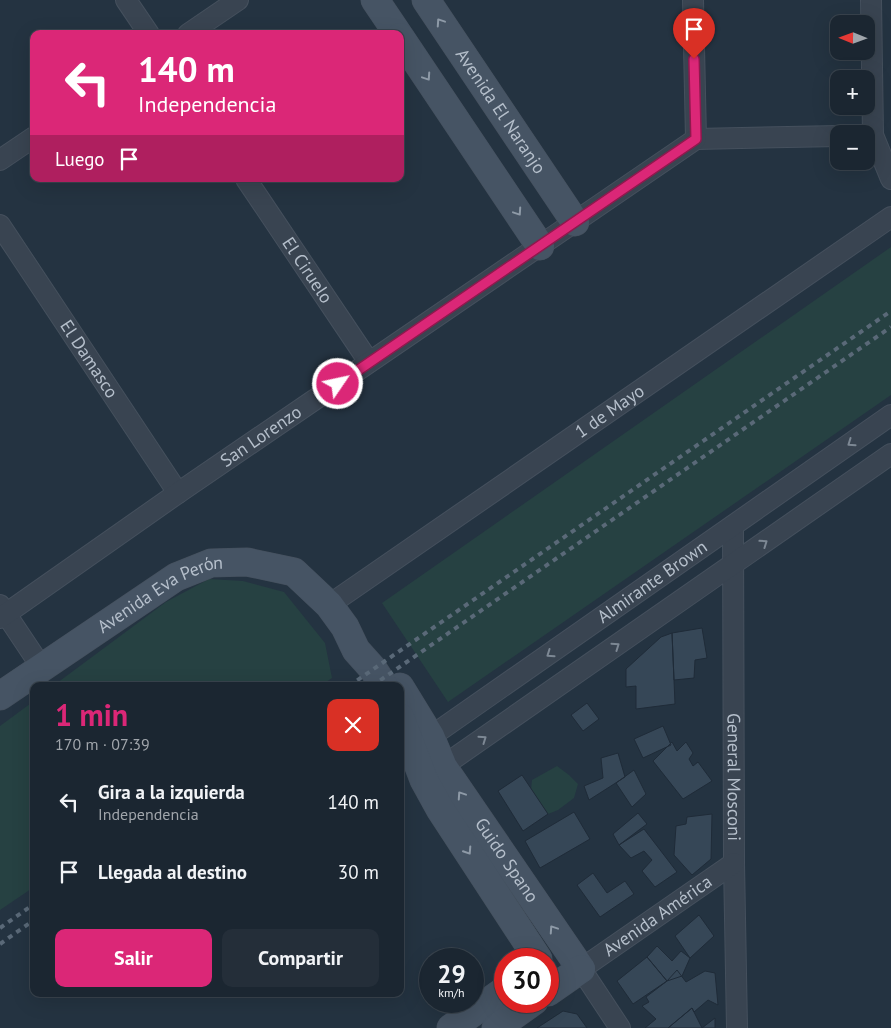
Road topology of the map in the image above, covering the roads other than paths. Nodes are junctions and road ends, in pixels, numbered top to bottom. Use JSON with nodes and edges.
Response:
{"nodes":[{"id":1,"x":126,"y":0,"type":"edge"},
{"id":2,"x":238,"y":0,"type":"edge"},
{"id":3,"x":375,"y":0,"type":"edge"},
{"id":4,"x":426,"y":0,"type":"edge"},
{"id":5,"x":693,"y":0,"type":"edge"},
{"id":6,"x":871,"y":0,"type":"edge"},
{"id":7,"x":146,"y":30,"type":"edge"},
{"id":8,"x":194,"y":30,"type":"edge"},
{"id":9,"x":396,"y":30,"type":"edge"},
{"id":10,"x":404,"y":42,"type":"edge"},
{"id":11,"x":870,"y":125,"type":"edge"},
{"id":12,"x":830,"y":136,"type":"edge"},
{"id":13,"x":696,"y":139,"type":"junction"},
{"id":14,"x":30,"y":140,"type":"edge"},
{"id":15,"x":875,"y":145,"type":"edge"},
{"id":16,"x":0,"y":160,"type":"edge"},
{"id":17,"x":891,"y":179,"type":"edge"},
{"id":18,"x":248,"y":182,"type":"edge"},
{"id":19,"x":891,"y":217,"type":"edge"},
{"id":20,"x":575,"y":222,"type":"junction"},
{"id":21,"x":0,"y":225,"type":"edge"},
{"id":22,"x":540,"y":246,"type":"junction"},
{"id":23,"x":369,"y":362,"type":"junction"},
{"id":24,"x":891,"y":415,"type":"edge"},
{"id":25,"x":891,"y":454,"type":"edge"},
{"id":26,"x":178,"y":493,"type":"junction"},
{"id":27,"x":733,"y":526,"type":"junction"},
{"id":28,"x":733,"y":564,"type":"junction"},
{"id":29,"x":330,"y":605,"type":"junction"},
{"id":30,"x":2,"y":613,"type":"edge"},
{"id":31,"x":345,"y":627,"type":"junction"},
{"id":32,"x":42,"y":668,"type":"junction"},
{"id":33,"x":381,"y":682,"type":"edge"},
{"id":34,"x":397,"y":682,"type":"edge"},
{"id":35,"x":0,"y":696,"type":"edge"},
{"id":36,"x":404,"y":697,"type":"edge"},
{"id":37,"x":404,"y":722,"type":"edge"},
{"id":38,"x":421,"y":742,"type":"junction"},
{"id":39,"x":433,"y":773,"type":"junction"},
{"id":40,"x":734,"y":863,"type":"junction"},
{"id":41,"x":531,"y":948,"type":"edge"},
{"id":42,"x":559,"y":967,"type":"edge"},
{"id":43,"x":581,"y":969,"type":"junction"},
{"id":44,"x":559,"y":984,"type":"edge"},
{"id":45,"x":494,"y":998,"type":"edge"},
{"id":46,"x":517,"y":1013,"type":"edge"},
{"id":47,"x":451,"y":1028,"type":"edge"},
{"id":48,"x":496,"y":1028,"type":"edge"},
{"id":49,"x":620,"y":1028,"type":"edge"},
{"id":50,"x":737,"y":1028,"type":"edge"}],
"edges":[{"from":1,"to":7,"type":"street"},
{"from":2,"to":8,"type":"street"},
{"from":3,"to":9,"type":"main road"},
{"from":20,"to":4,"type":"main road","name":"Avenida El Naranjo","one_way":true},
{"from":5,"to":13,"type":"street"},
{"from":6,"to":11,"type":"street"},
{"from":10,"to":22,"type":"main road","one_way":true},
{"from":12,"to":13,"type":"street"},
{"from":13,"to":20,"type":"street","name":"San Lorenzo"},
{"from":14,"to":16,"type":"street"},
{"from":15,"to":17,"type":"street"},
{"from":18,"to":23,"type":"street","name":"El Ciruelo"},
{"from":19,"to":29,"type":"street","name":"1 de Mayo"},
{"from":20,"to":22,"type":"street","name":"San Lorenzo"},
{"from":21,"to":26,"type":"street","name":"El Damasco"},
{"from":22,"to":23,"type":"street","name":"San Lorenzo"},
{"from":23,"to":26,"type":"street","name":"San Lorenzo"},
{"from":24,"to":27,"type":"street","name":"Almirante Brown","one_way":true},
{"from":28,"to":25,"type":"street","name":"Almirante Brown","one_way":true},
{"from":26,"to":30,"type":"street","name":"San Lorenzo"},
{"from":27,"to":28,"type":"street","name":"General Mosconi"},
{"from":27,"to":38,"type":"street","name":"Almirante Brown","one_way":true},
{"from":39,"to":28,"type":"street","name":"Almirante Brown","one_way":true},
{"from":28,"to":40,"type":"street","name":"General Mosconi"},
{"from":29,"to":31,"type":"main road","name":"Guido Spano"},
{"from":29,"to":32,"type":"main road","name":"Avenida Eva Perón"},
{"from":30,"to":32,"type":"street"},
{"from":31,"to":33,"type":"main road","name":"Guido Spano"},
{"from":31,"to":34,"type":"main road","name":"Guido Spano"},
{"from":32,"to":35,"type":"main road","name":"Avenida Eva Perón"},
{"from":36,"to":38,"type":"main road","name":"Guido Spano"},
{"from":37,"to":38,"type":"main road","name":"Guido Spano"},
{"from":38,"to":39,"type":"main road","name":"Guido Spano"},
{"from":39,"to":41,"type":"main road","name":"Guido Spano","one_way":true},
{"from":43,"to":39,"type":"main road","name":"Guido Spano","one_way":true},
{"from":40,"to":43,"type":"street","name":"Avenida América"},
{"from":40,"to":50,"type":"street","name":"General Mosconi"},
{"from":42,"to":43,"type":"main road"},
{"from":43,"to":44,"type":"main road","name":"Avenida América"},
{"from":43,"to":49,"type":"street","name":"Guido Spano"},
{"from":45,"to":47,"type":"main road"},
{"from":46,"to":48,"type":"main road"}]}
